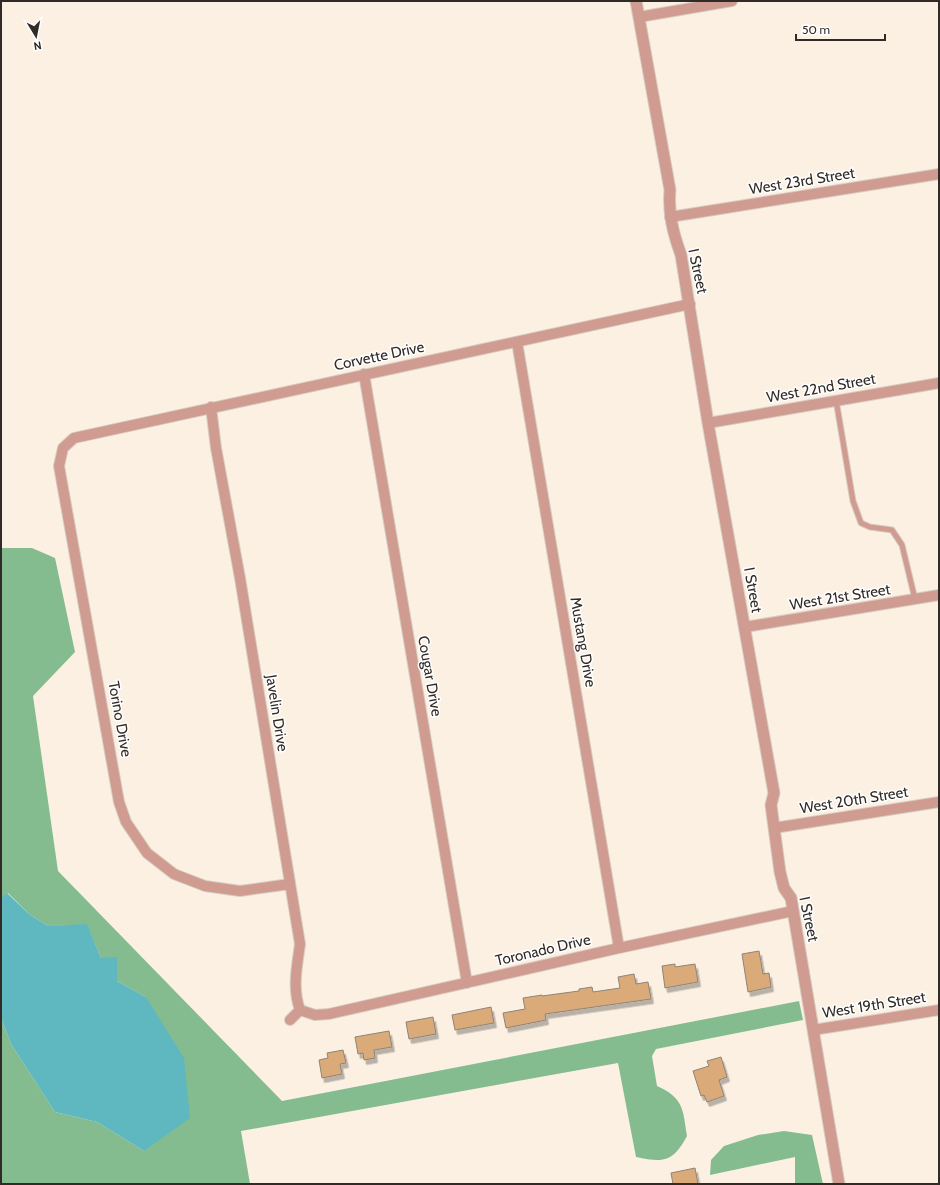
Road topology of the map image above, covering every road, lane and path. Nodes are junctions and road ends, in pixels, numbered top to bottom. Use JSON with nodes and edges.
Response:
{"nodes":[{"id":1,"x":636,"y":1,"type":"edge"},
{"id":2,"x":732,"y":1,"type":"edge"},
{"id":3,"x":639,"y":17,"type":"junction"},
{"id":4,"x":939,"y":174,"type":"edge"},
{"id":5,"x":670,"y":217,"type":"junction"},
{"id":6,"x":690,"y":304,"type":"junction"},
{"id":7,"x":517,"y":342,"type":"junction"},
{"id":8,"x":364,"y":374,"type":"junction"},
{"id":9,"x":939,"y":383,"type":"edge"},
{"id":10,"x":836,"y":400,"type":"junction"},
{"id":11,"x":211,"y":407,"type":"junction"},
{"id":12,"x":708,"y":423,"type":"junction"},
{"id":13,"x":74,"y":438,"type":"joint"},
{"id":14,"x":939,"y":595,"type":"edge"},
{"id":15,"x":915,"y":599,"type":"junction"},
{"id":16,"x":745,"y":627,"type":"junction"},
{"id":17,"x":939,"y":802,"type":"edge"},
{"id":18,"x":774,"y":828,"type":"junction"},
{"id":19,"x":290,"y":884,"type":"junction"},
{"id":20,"x":793,"y":911,"type":"junction"},
{"id":21,"x":619,"y":948,"type":"junction"},
{"id":22,"x":467,"y":983,"type":"junction"},
{"id":23,"x":300,"y":1010,"type":"junction"},
{"id":24,"x":939,"y":1010,"type":"edge"},
{"id":25,"x":290,"y":1020,"type":"dead end"},
{"id":26,"x":813,"y":1030,"type":"junction"},
{"id":27,"x":839,"y":1184,"type":"edge"}],
"edges":[{"from":1,"to":3,"type":"street","name":"I Street"},
{"from":2,"to":3,"type":"street"},
{"from":3,"to":5,"type":"street","name":"I Street"},
{"from":4,"to":5,"type":"street","name":"West 23rd Street"},
{"from":5,"to":6,"type":"street","name":"I Street"},
{"from":6,"to":7,"type":"street","name":"Corvette Drive"},
{"from":6,"to":12,"type":"street","name":"I Street"},
{"from":7,"to":8,"type":"street","name":"Corvette Drive"},
{"from":7,"to":21,"type":"street","name":"Mustang Drive"},
{"from":8,"to":11,"type":"street","name":"Corvette Drive"},
{"from":8,"to":22,"type":"street","name":"Cougar Drive"},
{"from":9,"to":10,"type":"street","name":"West 22nd Street"},
{"from":10,"to":12,"type":"street","name":"West 22nd Street"},
{"from":10,"to":15,"type":"lane"},
{"from":11,"to":13,"type":"street","name":"Corvette Drive"},
{"from":11,"to":19,"type":"street","name":"Javelin Drive"},
{"from":12,"to":16,"type":"street","name":"I Street"},
{"from":13,"to":19,"type":"street","name":"Torino Drive"},
{"from":14,"to":15,"type":"street","name":"West 21st Street"},
{"from":15,"to":16,"type":"street","name":"West 21st Street"},
{"from":16,"to":18,"type":"street","name":"I Street"},
{"from":17,"to":18,"type":"street","name":"West 20th Street"},
{"from":18,"to":20,"type":"street","name":"I Street"},
{"from":19,"to":23,"type":"street","name":"Javelin Drive"},
{"from":20,"to":21,"type":"street","name":"Toronado Drive"},
{"from":20,"to":26,"type":"street","name":"I Street"},
{"from":21,"to":22,"type":"street","name":"Toronado Drive"},
{"from":22,"to":23,"type":"street","name":"Toronado Drive"},
{"from":23,"to":25,"type":"street"},
{"from":24,"to":26,"type":"street","name":"West 19th Street"},
{"from":26,"to":27,"type":"street","name":"I Street"}]}
